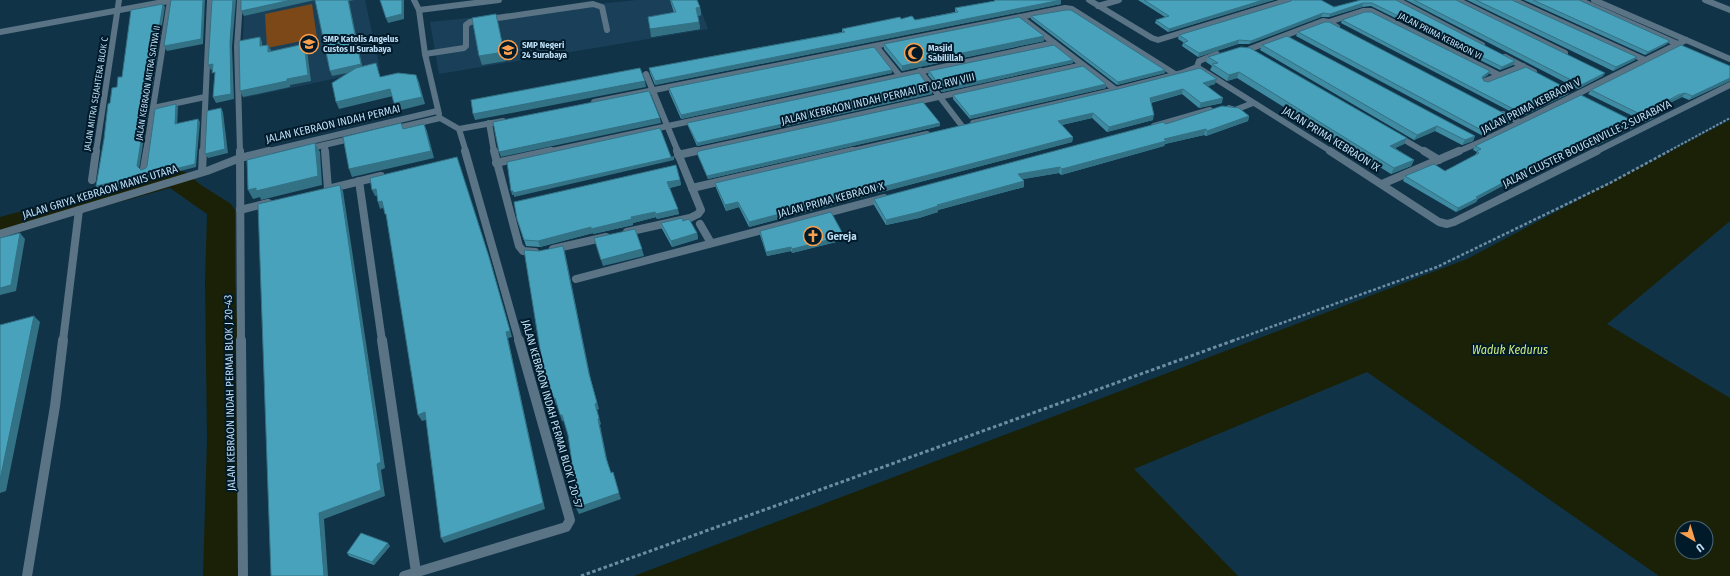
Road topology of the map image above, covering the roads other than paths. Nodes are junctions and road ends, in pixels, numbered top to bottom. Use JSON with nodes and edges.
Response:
{"nodes":[{"id":1,"x":119,"y":0,"type":"edge"},
{"id":2,"x":172,"y":0,"type":"edge"},
{"id":3,"x":210,"y":0,"type":"edge"},
{"id":4,"x":240,"y":0,"type":"edge"},
{"id":5,"x":414,"y":0,"type":"edge"},
{"id":6,"x":499,"y":0,"type":"edge"},
{"id":7,"x":1089,"y":0,"type":"edge"},
{"id":8,"x":1119,"y":0,"type":"edge"},
{"id":9,"x":1289,"y":0,"type":"edge"},
{"id":10,"x":1397,"y":0,"type":"edge"},
{"id":11,"x":1456,"y":0,"type":"edge"},
{"id":12,"x":1513,"y":0,"type":"edge"},
{"id":13,"x":1579,"y":0,"type":"edge"},
{"id":14,"x":1594,"y":0,"type":"edge"},
{"id":15,"x":1705,"y":0,"type":"edge"},
{"id":16,"x":159,"y":1,"type":"edge"},
{"id":17,"x":1098,"y":6,"type":"junction"},
{"id":18,"x":118,"y":10,"type":"junction"},
{"id":19,"x":419,"y":10,"type":"junction"},
{"id":20,"x":1730,"y":10,"type":"edge"},
{"id":21,"x":1020,"y":17,"type":"junction"},
{"id":22,"x":1329,"y":22,"type":"junction"},
{"id":23,"x":607,"y":30,"type":"dead end"},
{"id":24,"x":0,"y":32,"type":"edge"},
{"id":25,"x":1346,"y":32,"type":"edge"},
{"id":26,"x":1285,"y":35,"type":"junction"},
{"id":27,"x":1296,"y":41,"type":"edge"},
{"id":28,"x":1054,"y":43,"type":"junction"},
{"id":29,"x":1683,"y":44,"type":"junction"},
{"id":30,"x":876,"y":46,"type":"junction"},
{"id":31,"x":1488,"y":48,"type":"edge"},
{"id":32,"x":1225,"y":52,"type":"edge"},
{"id":33,"x":425,"y":54,"type":"junction"},
{"id":34,"x":1259,"y":54,"type":"edge"},
{"id":35,"x":1502,"y":55,"type":"edge"},
{"id":36,"x":1574,"y":57,"type":"edge"},
{"id":37,"x":1730,"y":59,"type":"edge"},
{"id":38,"x":1645,"y":60,"type":"junction"},
{"id":39,"x":1083,"y":65,"type":"junction"},
{"id":40,"x":1523,"y":66,"type":"junction"},
{"id":41,"x":1194,"y":69,"type":"junction"},
{"id":42,"x":920,"y":71,"type":"junction"},
{"id":43,"x":646,"y":74,"type":"dead end"},
{"id":44,"x":1175,"y":74,"type":"junction"},
{"id":45,"x":1499,"y":75,"type":"junction"},
{"id":46,"x":1541,"y":75,"type":"edge"},
{"id":47,"x":900,"y":76,"type":"junction"},
{"id":48,"x":1485,"y":81,"type":"edge"},
{"id":49,"x":1730,"y":85,"type":"edge"},
{"id":50,"x":652,"y":90,"type":"junction"},
{"id":51,"x":1116,"y":90,"type":"junction"},
{"id":52,"x":1570,"y":90,"type":"edge"},
{"id":53,"x":1577,"y":93,"type":"junction"},
{"id":54,"x":205,"y":97,"type":"junction"},
{"id":55,"x":940,"y":97,"type":"junction"},
{"id":56,"x":1584,"y":97,"type":"edge"},
{"id":57,"x":583,"y":104,"type":"edge"},
{"id":58,"x":1250,"y":104,"type":"junction"},
{"id":59,"x":153,"y":108,"type":"junction"},
{"id":60,"x":1500,"y":112,"type":"edge"},
{"id":61,"x":439,"y":114,"type":"junction"},
{"id":62,"x":514,"y":118,"type":"edge"},
{"id":63,"x":1520,"y":122,"type":"junction"},
{"id":64,"x":489,"y":123,"type":"junction"},
{"id":65,"x":667,"y":126,"type":"junction"},
{"id":66,"x":962,"y":126,"type":"junction"},
{"id":67,"x":955,"y":127,"type":"edge"},
{"id":68,"x":1150,"y":127,"type":"edge"},
{"id":69,"x":382,"y":128,"type":"junction"},
{"id":70,"x":459,"y":129,"type":"junction"},
{"id":71,"x":1391,"y":132,"type":"edge"},
{"id":72,"x":932,"y":133,"type":"edge"},
{"id":73,"x":1476,"y":138,"type":"edge"},
{"id":74,"x":1483,"y":141,"type":"junction"},
{"id":75,"x":326,"y":145,"type":"junction"},
{"id":76,"x":678,"y":155,"type":"junction"},
{"id":77,"x":1439,"y":160,"type":"junction"},
{"id":78,"x":240,"y":161,"type":"junction"},
{"id":79,"x":496,"y":163,"type":"junction"},
{"id":80,"x":144,"y":168,"type":"edge"},
{"id":81,"x":202,"y":170,"type":"junction"},
{"id":82,"x":390,"y":174,"type":"edge"},
{"id":83,"x":92,"y":180,"type":"dead end"},
{"id":84,"x":359,"y":181,"type":"junction"},
{"id":85,"x":1382,"y":184,"type":"junction"},
{"id":86,"x":692,"y":188,"type":"junction"},
{"id":87,"x":888,"y":196,"type":"edge"},
{"id":88,"x":277,"y":201,"type":"edge"},
{"id":89,"x":79,"y":210,"type":"junction"},
{"id":90,"x":240,"y":210,"type":"junction"},
{"id":91,"x":1454,"y":222,"type":"joint"},
{"id":92,"x":700,"y":224,"type":"dead end"},
{"id":93,"x":0,"y":234,"type":"edge"},
{"id":94,"x":711,"y":243,"type":"junction"},
{"id":95,"x":576,"y":279,"type":"dead end"},
{"id":96,"x":416,"y":572,"type":"junction"},
{"id":97,"x":26,"y":576,"type":"edge"},
{"id":98,"x":244,"y":576,"type":"edge"},
{"id":99,"x":404,"y":576,"type":"edge"}],
"edges":[{"from":1,"to":18,"type":"street","name":"JALAN MITRA SEJAHTERA BLOK C"},
{"from":2,"to":16,"type":"street"},
{"from":2,"to":59,"type":"street","name":"JALAN KEBRAON MITRA SATWA II"},
{"from":3,"to":54,"type":"street"},
{"from":4,"to":78,"type":"street"},
{"from":5,"to":19,"type":"street"},
{"from":6,"to":19,"type":"street"},
{"from":7,"to":17,"type":"street"},
{"from":8,"to":17,"type":"street"},
{"from":9,"to":17,"type":"street"},
{"from":10,"to":31,"type":"street"},
{"from":11,"to":36,"type":"street"},
{"from":12,"to":38,"type":"street"},
{"from":13,"to":29,"type":"street"},
{"from":14,"to":29,"type":"street"},
{"from":15,"to":20,"type":"street"},
{"from":16,"to":18,"type":"street"},
{"from":18,"to":24,"type":"street"},
{"from":18,"to":83,"type":"street","name":"JALAN MITRA SEJAHTERA BLOK C"},
{"from":19,"to":33,"type":"street"},
{"from":21,"to":28,"type":"street"},
{"from":21,"to":30,"type":"street"},
{"from":21,"to":44,"type":"street"},
{"from":22,"to":25,"type":"street"},
{"from":22,"to":26,"type":"street","name":"JALAN PRIMA KEBRAON VI"},
{"from":22,"to":45,"type":"street","name":"JALAN PRIMA KEBRAON VI"},
{"from":23,"to":33,"type":"street"},
{"from":26,"to":27,"type":"street"},
{"from":26,"to":34,"type":"street","name":"JALAN PRIMA KEBRAON VI"},
{"from":28,"to":39,"type":"street"},
{"from":28,"to":42,"type":"street"},
{"from":29,"to":37,"type":"street"},
{"from":29,"to":38,"type":"street","name":"JALAN PRIMA KEBRAON V"},
{"from":30,"to":47,"type":"street"},
{"from":30,"to":50,"type":"street"},
{"from":32,"to":41,"type":"street"},
{"from":33,"to":61,"type":"street"},
{"from":35,"to":40,"type":"street"},
{"from":38,"to":53,"type":"street","name":"JALAN PRIMA KEBRAON V"},
{"from":39,"to":51,"type":"street"},
{"from":39,"to":55,"type":"street","name":"JALAN KEBRAON INDAH PERMAI RT 02 RW VIII"},
{"from":40,"to":45,"type":"street"},
{"from":40,"to":46,"type":"street"},
{"from":41,"to":44,"type":"street"},
{"from":41,"to":58,"type":"street","name":"JALAN PRIMA KEBRAON IX"},
{"from":42,"to":47,"type":"street"},
{"from":42,"to":55,"type":"street"},
{"from":43,"to":50,"type":"street"},
{"from":44,"to":51,"type":"street"},
{"from":45,"to":48,"type":"street"},
{"from":47,"to":65,"type":"street"},
{"from":49,"to":91,"type":"street","name":"JALAN CLUSTER BOUGENVILLE 2 SURABAYA"},
{"from":50,"to":57,"type":"street"},
{"from":50,"to":65,"type":"street"},
{"from":51,"to":66,"type":"street"},
{"from":52,"to":53,"type":"street"},
{"from":53,"to":56,"type":"street"},
{"from":53,"to":63,"type":"street","name":"JALAN PRIMA KEBRAON V"},
{"from":54,"to":59,"type":"street"},
{"from":54,"to":81,"type":"street"},
{"from":55,"to":66,"type":"street"},
{"from":55,"to":76,"type":"street","name":"JALAN KEBRAON INDAH PERMAI RT 02 RW VIII"},
{"from":58,"to":68,"type":"street"},
{"from":58,"to":85,"type":"street","name":"JALAN PRIMA KEBRAON IX"},
{"from":59,"to":80,"type":"street","name":"JALAN KEBRAON MITRA SATWA II"},
{"from":60,"to":63,"type":"street"},
{"from":61,"to":69,"type":"street","name":"JALAN KEBRAON INDAH PERMAI"},
{"from":61,"to":70,"type":"street"},
{"from":62,"to":64,"type":"street"},
{"from":63,"to":74,"type":"street","name":"JALAN PRIMA KEBRAON V"},
{"from":64,"to":70,"type":"street"},
{"from":64,"to":79,"type":"street"},
{"from":65,"to":76,"type":"street"},
{"from":65,"to":79,"type":"street"},
{"from":66,"to":67,"type":"street"},
{"from":69,"to":75,"type":"street","name":"JALAN KEBRAON INDAH PERMAI"},
{"from":69,"to":78,"type":"street","name":"JALAN KEBRAON INDAH PERMAI"},
{"from":70,"to":96,"type":"street","name":"JALAN KEBRAON INDAH PERMAI BLOK I 20-57"},
{"from":71,"to":77,"type":"street"},
{"from":72,"to":86,"type":"street"},
{"from":73,"to":74,"type":"street"},
{"from":74,"to":77,"type":"street","name":"JALAN PRIMA KEBRAON V"},
{"from":75,"to":78,"type":"street","name":"JALAN KEBRAON INDAH PERMAI"},
{"from":75,"to":84,"type":"street"},
{"from":76,"to":86,"type":"street"},
{"from":77,"to":85,"type":"street","name":"JALAN PRIMA KEBRAON V"},
{"from":78,"to":81,"type":"street","name":"JALAN GRIYA KEBRAON MANIS UTARA"},
{"from":78,"to":90,"type":"street"},
{"from":79,"to":86,"type":"street"},
{"from":81,"to":89,"type":"street","name":"JALAN GRIYA KEBRAON MANIS UTARA"},
{"from":82,"to":84,"type":"street"},
{"from":84,"to":96,"type":"street"},
{"from":85,"to":91,"type":"street","name":"JALAN PRIMA KEBRAON IX"},
{"from":87,"to":94,"type":"street","name":"JALAN PRIMA KEBRAON X"},
{"from":88,"to":90,"type":"street"},
{"from":89,"to":93,"type":"street","name":"JALAN GRIYA KEBRAON MANIS UTARA"},
{"from":89,"to":97,"type":"street"},
{"from":90,"to":98,"type":"street","name":"JALAN KEBRAON INDAH PERMAI BLOK J 20-43"},
{"from":92,"to":94,"type":"street"},
{"from":94,"to":95,"type":"street","name":"JALAN PRIMA KEBRAON X"},
{"from":96,"to":99,"type":"street"}]}
